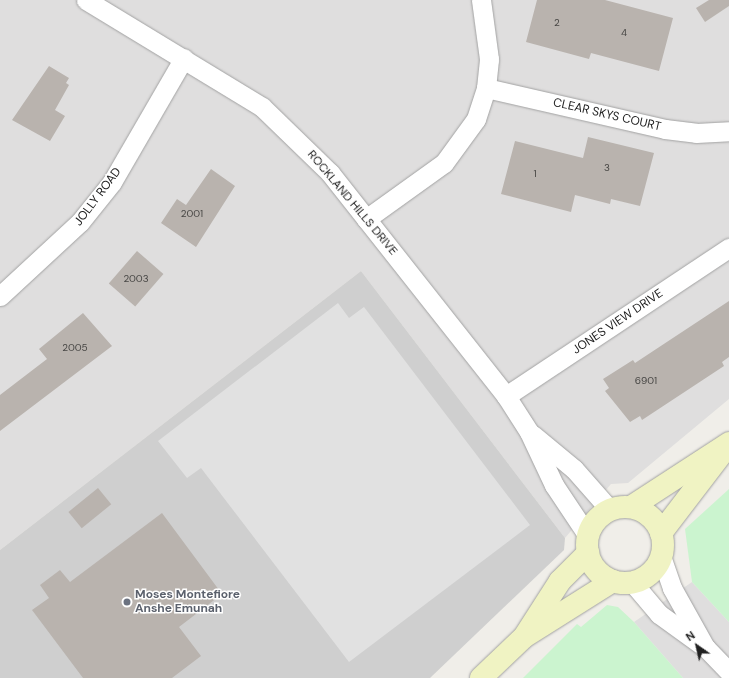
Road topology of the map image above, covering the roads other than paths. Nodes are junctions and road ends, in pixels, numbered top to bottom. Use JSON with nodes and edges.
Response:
{"nodes":[{"id":1,"x":86,"y":0,"type":"edge"},
{"id":2,"x":481,"y":0,"type":"edge"},
{"id":3,"x":184,"y":58,"type":"junction"},
{"id":4,"x":486,"y":88,"type":"junction"},
{"id":5,"x":729,"y":131,"type":"edge"},
{"id":6,"x":366,"y":219,"type":"junction"},
{"id":7,"x":729,"y":248,"type":"edge"},
{"id":8,"x":0,"y":296,"type":"edge"},
{"id":9,"x":506,"y":396,"type":"junction"},
{"id":10,"x":529,"y":432,"type":"junction"},
{"id":11,"x":729,"y":444,"type":"edge"},
{"id":12,"x":631,"y":507,"type":"junction"},
{"id":13,"x":610,"y":510,"type":"junction"},
{"id":14,"x":661,"y":533,"type":"junction"},
{"id":15,"x":588,"y":545,"type":"junction"},
{"id":16,"x":661,"y":556,"type":"junction"},
{"id":17,"x":622,"y":582,"type":"junction"},
{"id":18,"x":524,"y":637,"type":"junction"},
{"id":19,"x":706,"y":648,"type":"junction"},
{"id":20,"x":729,"y":672,"type":"edge"},
{"id":21,"x":481,"y":678,"type":"edge"}],
"edges":[{"from":1,"to":3,"type":"street","name":"ROCKLAND HILLS DRIVE"},
{"from":2,"to":4,"type":"street"},
{"from":3,"to":6,"type":"street","name":"ROCKLAND HILLS DRIVE"},
{"from":3,"to":8,"type":"street","name":"JOLLY ROAD"},
{"from":4,"to":5,"type":"street","name":"CLEAR SKYS COURT"},
{"from":4,"to":6,"type":"street"},
{"from":6,"to":9,"type":"street","name":"ROCKLAND HILLS DRIVE"},
{"from":7,"to":9,"type":"street","name":"JONES VIEW DRIVE"},
{"from":9,"to":10,"type":"street","name":"ROCKLAND HILLS DRIVE"},
{"from":10,"to":13,"type":"street","name":"ROCKLAND HILLS DRIVE"},
{"from":10,"to":15,"type":"street","name":"ROCKLAND HILLS DRIVE"},
{"from":11,"to":12,"type":"street"},
{"from":11,"to":14,"type":"street"},
{"from":12,"to":13,"type":"street"},
{"from":12,"to":14,"type":"street"},
{"from":13,"to":15,"type":"street"},
{"from":14,"to":16,"type":"street"},
{"from":15,"to":17,"type":"street"},
{"from":15,"to":18,"type":"street"},
{"from":16,"to":17,"type":"street"},
{"from":16,"to":19,"type":"street"},
{"from":17,"to":18,"type":"street"},
{"from":17,"to":19,"type":"street"},
{"from":18,"to":21,"type":"street"},
{"from":19,"to":20,"type":"street"}]}
